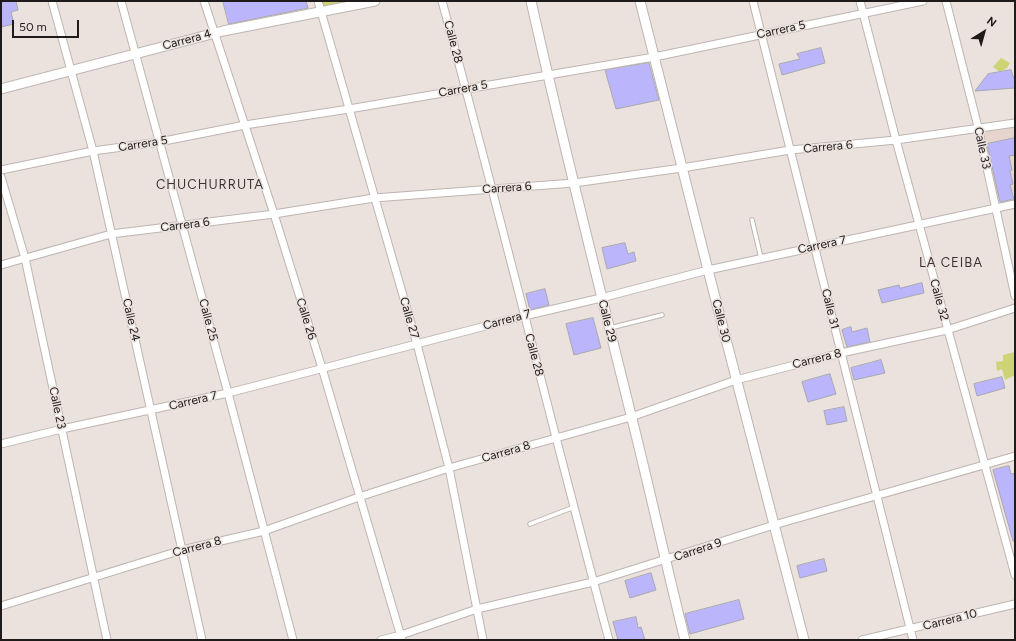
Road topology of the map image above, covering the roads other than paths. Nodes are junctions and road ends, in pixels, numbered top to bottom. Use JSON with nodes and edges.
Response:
{"nodes":[{"id":1,"x":52,"y":1,"type":"edge"},
{"id":2,"x":121,"y":1,"type":"edge"},
{"id":3,"x":204,"y":1,"type":"edge"},
{"id":4,"x":318,"y":1,"type":"edge"},
{"id":5,"x":375,"y":1,"type":"edge"},
{"id":6,"x":442,"y":1,"type":"edge"},
{"id":7,"x":530,"y":1,"type":"edge"},
{"id":8,"x":640,"y":1,"type":"edge"},
{"id":9,"x":753,"y":1,"type":"edge"},
{"id":10,"x":860,"y":1,"type":"edge"},
{"id":11,"x":923,"y":1,"type":"edge"},
{"id":12,"x":946,"y":1,"type":"edge"},
{"id":13,"x":321,"y":12,"type":"junction"},
{"id":14,"x":864,"y":14,"type":"junction"},
{"id":15,"x":214,"y":33,"type":"junction"},
{"id":16,"x":761,"y":34,"type":"junction"},
{"id":17,"x":136,"y":54,"type":"junction"},
{"id":18,"x":654,"y":57,"type":"junction"},
{"id":19,"x":71,"y":71,"type":"junction"},
{"id":20,"x":547,"y":74,"type":"junction"},
{"id":21,"x":466,"y":88,"type":"junction"},
{"id":22,"x":1,"y":89,"type":"edge"},
{"id":23,"x":349,"y":109,"type":"junction"},
{"id":24,"x":1015,"y":123,"type":"edge"},
{"id":25,"x":246,"y":125,"type":"junction"},
{"id":26,"x":978,"y":128,"type":"junction"},
{"id":27,"x":896,"y":140,"type":"junction"},
{"id":28,"x":159,"y":142,"type":"junction"},
{"id":29,"x":790,"y":150,"type":"junction"},
{"id":30,"x":93,"y":151,"type":"junction"},
{"id":31,"x":682,"y":168,"type":"junction"},
{"id":32,"x":1,"y":170,"type":"edge"},
{"id":33,"x":1,"y":177,"type":"edge"},
{"id":34,"x":574,"y":183,"type":"junction"},
{"id":35,"x":493,"y":189,"type":"junction"},
{"id":36,"x":374,"y":198,"type":"junction"},
{"id":37,"x":1015,"y":204,"type":"edge"},
{"id":38,"x":995,"y":209,"type":"junction"},
{"id":39,"x":274,"y":214,"type":"junction"},
{"id":40,"x":752,"y":220,"type":"dead end"},
{"id":41,"x":920,"y":225,"type":"junction"},
{"id":42,"x":182,"y":226,"type":"junction"},
{"id":43,"x":111,"y":234,"type":"junction"},
{"id":44,"x":814,"y":247,"type":"junction"},
{"id":45,"x":25,"y":258,"type":"junction"},
{"id":46,"x":761,"y":258,"type":"junction"},
{"id":47,"x":1,"y":266,"type":"edge"},
{"id":48,"x":708,"y":270,"type":"junction"},
{"id":49,"x":1015,"y":296,"type":"edge"},
{"id":50,"x":601,"y":298,"type":"junction"},
{"id":51,"x":1015,"y":308,"type":"edge"},
{"id":52,"x":662,"y":315,"type":"dead end"},
{"id":53,"x":524,"y":316,"type":"junction"},
{"id":54,"x":609,"y":329,"type":"junction"},
{"id":55,"x":947,"y":330,"type":"junction"},
{"id":56,"x":417,"y":344,"type":"junction"},
{"id":57,"x":841,"y":353,"type":"junction"},
{"id":58,"x":322,"y":368,"type":"junction"},
{"id":59,"x":736,"y":380,"type":"junction"},
{"id":60,"x":228,"y":393,"type":"junction"},
{"id":61,"x":152,"y":411,"type":"junction"},
{"id":62,"x":631,"y":417,"type":"junction"},
{"id":63,"x":62,"y":429,"type":"junction"},
{"id":64,"x":556,"y":438,"type":"junction"},
{"id":65,"x":1,"y":444,"type":"edge"},
{"id":66,"x":1015,"y":456,"type":"edge"},
{"id":67,"x":985,"y":465,"type":"junction"},
{"id":68,"x":449,"y":468,"type":"junction"},
{"id":69,"x":359,"y":496,"type":"junction"},
{"id":70,"x":877,"y":496,"type":"junction"},
{"id":71,"x":574,"y":507,"type":"junction"},
{"id":72,"x":530,"y":524,"type":"dead end"},
{"id":73,"x":774,"y":525,"type":"junction"},
{"id":74,"x":264,"y":531,"type":"junction"},
{"id":75,"x":182,"y":550,"type":"junction"},
{"id":76,"x":664,"y":560,"type":"junction"},
{"id":77,"x":1015,"y":576,"type":"edge"},
{"id":78,"x":94,"y":578,"type":"junction"},
{"id":79,"x":593,"y":582,"type":"junction"},
{"id":80,"x":1015,"y":604,"type":"edge"},
{"id":81,"x":1,"y":606,"type":"edge"},
{"id":82,"x":477,"y":609,"type":"junction"},
{"id":83,"x":910,"y":629,"type":"junction"},
{"id":84,"x":402,"y":637,"type":"edge"},
{"id":85,"x":107,"y":640,"type":"edge"},
{"id":86,"x":202,"y":640,"type":"edge"},
{"id":87,"x":292,"y":640,"type":"edge"},
{"id":88,"x":381,"y":640,"type":"edge"},
{"id":89,"x":483,"y":640,"type":"edge"},
{"id":90,"x":609,"y":640,"type":"edge"},
{"id":91,"x":685,"y":640,"type":"edge"},
{"id":92,"x":804,"y":640,"type":"edge"},
{"id":93,"x":862,"y":640,"type":"edge"},
{"id":94,"x":913,"y":640,"type":"edge"}],
"edges":[{"from":1,"to":19,"type":"street","name":"Calle 24"},
{"from":2,"to":17,"type":"street","name":"Calle 25"},
{"from":3,"to":15,"type":"street","name":"Calle 26"},
{"from":4,"to":13,"type":"street","name":"Calle 27"},
{"from":5,"to":13,"type":"street","name":"Carrera 4"},
{"from":6,"to":21,"type":"street","name":"Calle 28"},
{"from":7,"to":20,"type":"street","name":"Calle 29"},
{"from":8,"to":18,"type":"street","name":"Calle 30"},
{"from":9,"to":16,"type":"street","name":"Calle 31"},
{"from":10,"to":14,"type":"street","name":"Calle 32"},
{"from":11,"to":14,"type":"street","name":"Carrera 5"},
{"from":12,"to":26,"type":"street","name":"Calle 33"},
{"from":13,"to":15,"type":"street","name":"Carrera 4"},
{"from":13,"to":23,"type":"street","name":"Calle 27"},
{"from":14,"to":16,"type":"street","name":"Carrera 5"},
{"from":14,"to":27,"type":"street","name":"Calle 32"},
{"from":15,"to":17,"type":"street","name":"Carrera 4"},
{"from":15,"to":25,"type":"street","name":"Calle 26"},
{"from":16,"to":18,"type":"street","name":"Carrera 5"},
{"from":16,"to":29,"type":"street","name":"Calle 31"},
{"from":17,"to":19,"type":"street","name":"Carrera 4"},
{"from":17,"to":28,"type":"street","name":"Calle 25"},
{"from":18,"to":20,"type":"street","name":"Carrera 5"},
{"from":18,"to":31,"type":"street","name":"Calle 30"},
{"from":19,"to":22,"type":"street","name":"Carrera 4"},
{"from":19,"to":30,"type":"street","name":"Calle 24"},
{"from":20,"to":21,"type":"street","name":"Carrera 5"},
{"from":20,"to":34,"type":"street","name":"Calle 29"},
{"from":21,"to":23,"type":"street","name":"Carrera 5"},
{"from":21,"to":35,"type":"street","name":"Calle 28"},
{"from":23,"to":25,"type":"street","name":"Carrera 5"},
{"from":23,"to":36,"type":"street","name":"Calle 27"},
{"from":24,"to":26,"type":"street","name":"Carrera 6"},
{"from":25,"to":28,"type":"street","name":"Carrera 5"},
{"from":25,"to":39,"type":"street","name":"Calle 26"},
{"from":26,"to":27,"type":"street","name":"Carrera 6"},
{"from":26,"to":38,"type":"street","name":"Calle 33"},
{"from":27,"to":29,"type":"street","name":"Carrera 6"},
{"from":27,"to":41,"type":"street","name":"Calle 32"},
{"from":28,"to":30,"type":"street","name":"Carrera 5"},
{"from":28,"to":42,"type":"street","name":"Calle 25"},
{"from":29,"to":31,"type":"street","name":"Carrera 6"},
{"from":29,"to":44,"type":"street","name":"Calle 31"},
{"from":30,"to":32,"type":"street","name":"Carrera 5"},
{"from":30,"to":43,"type":"street","name":"Calle 24"},
{"from":31,"to":34,"type":"street","name":"Carrera 6"},
{"from":31,"to":48,"type":"street","name":"Calle 30"},
{"from":33,"to":45,"type":"street","name":"Calle 23"},
{"from":34,"to":35,"type":"street","name":"Carrera 6"},
{"from":34,"to":50,"type":"street","name":"Calle 29"},
{"from":35,"to":36,"type":"street","name":"Carrera 6"},
{"from":35,"to":53,"type":"street","name":"Calle 28"},
{"from":36,"to":39,"type":"street","name":"Carrera 6"},
{"from":36,"to":56,"type":"street","name":"Calle 27"},
{"from":37,"to":38,"type":"street","name":"Carrera 7"},
{"from":38,"to":41,"type":"street","name":"Carrera 7"},
{"from":38,"to":49,"type":"street","name":"Calle 33"},
{"from":39,"to":42,"type":"street","name":"Carrera 6"},
{"from":39,"to":58,"type":"street","name":"Calle 26"},
{"from":40,"to":46,"type":"lane"},
{"from":41,"to":44,"type":"street","name":"Carrera 7"},
{"from":41,"to":55,"type":"street","name":"Calle 32"},
{"from":42,"to":43,"type":"street","name":"Carrera 6"},
{"from":42,"to":60,"type":"street","name":"Calle 25"},
{"from":43,"to":45,"type":"street","name":"Carrera 6"},
{"from":43,"to":61,"type":"street","name":"Calle 24"},
{"from":44,"to":46,"type":"street","name":"Carrera 7"},
{"from":44,"to":57,"type":"street","name":"Calle 31"},
{"from":45,"to":47,"type":"street","name":"Carrera 6"},
{"from":45,"to":63,"type":"street","name":"Calle 23"},
{"from":46,"to":48,"type":"street","name":"Carrera 7"},
{"from":48,"to":50,"type":"street","name":"Carrera 7"},
{"from":48,"to":59,"type":"street","name":"Calle 30"},
{"from":50,"to":53,"type":"street","name":"Carrera 7"},
{"from":50,"to":54,"type":"street","name":"Calle 29"},
{"from":51,"to":55,"type":"street","name":"Carrera 8"},
{"from":52,"to":54,"type":"lane"},
{"from":53,"to":56,"type":"street","name":"Carrera 7"},
{"from":53,"to":64,"type":"street","name":"Calle 28"},
{"from":54,"to":62,"type":"street","name":"Calle 29"},
{"from":55,"to":57,"type":"street","name":"Carrera 8"},
{"from":55,"to":67,"type":"street","name":"Calle 32"},
{"from":56,"to":58,"type":"street","name":"Carrera 7"},
{"from":56,"to":68,"type":"street","name":"Calle 27"},
{"from":57,"to":59,"type":"street","name":"Carrera 8"},
{"from":57,"to":70,"type":"street","name":"Calle 31"},
{"from":58,"to":60,"type":"street","name":"Carrera 7"},
{"from":58,"to":69,"type":"street","name":"Calle 26"},
{"from":59,"to":62,"type":"street","name":"Carrera 8"},
{"from":59,"to":73,"type":"street","name":"Calle 30"},
{"from":60,"to":61,"type":"street","name":"Carrera 7"},
{"from":60,"to":74,"type":"street","name":"Calle 25"},
{"from":61,"to":63,"type":"street","name":"Carrera 7"},
{"from":61,"to":75,"type":"street","name":"Calle 24"},
{"from":62,"to":64,"type":"street","name":"Carrera 8"},
{"from":62,"to":76,"type":"street","name":"Calle 29"},
{"from":63,"to":65,"type":"street","name":"Carrera 7"},
{"from":63,"to":78,"type":"street","name":"Calle 23"},
{"from":64,"to":68,"type":"street","name":"Carrera 8"},
{"from":64,"to":71,"type":"street","name":"Calle 28"},
{"from":66,"to":67,"type":"street","name":"Carrera 9"},
{"from":67,"to":70,"type":"street","name":"Carrera 9"},
{"from":67,"to":77,"type":"street","name":"Calle 32"},
{"from":68,"to":69,"type":"street","name":"Carrera 8"},
{"from":68,"to":82,"type":"street","name":"Calle 27"},
{"from":69,"to":74,"type":"street","name":"Carrera 8"},
{"from":69,"to":84,"type":"street","name":"Calle 26"},
{"from":70,"to":73,"type":"street","name":"Carrera 9"},
{"from":70,"to":83,"type":"street","name":"Calle 31"},
{"from":71,"to":72,"type":"lane"},
{"from":71,"to":79,"type":"street","name":"Calle 28"},
{"from":73,"to":76,"type":"street","name":"Carrera 9"},
{"from":73,"to":92,"type":"street","name":"Calle 30"},
{"from":74,"to":75,"type":"street","name":"Carrera 8"},
{"from":74,"to":87,"type":"street","name":"Calle 25"},
{"from":75,"to":78,"type":"street","name":"Carrera 8"},
{"from":75,"to":86,"type":"street","name":"Calle 24"},
{"from":76,"to":79,"type":"street","name":"Carrera 9"},
{"from":76,"to":91,"type":"street","name":"Calle 29"},
{"from":78,"to":81,"type":"street","name":"Carrera 8"},
{"from":78,"to":85,"type":"street","name":"Calle 23"},
{"from":79,"to":82,"type":"street","name":"Carrera 9"},
{"from":79,"to":90,"type":"street","name":"Calle 28"},
{"from":80,"to":83,"type":"street","name":"Carrera 10"},
{"from":82,"to":84,"type":"street","name":"Carrera 9"},
{"from":82,"to":89,"type":"street","name":"Calle 27"},
{"from":83,"to":93,"type":"street","name":"Carrera 10"},
{"from":83,"to":94,"type":"street","name":"Calle 31"},
{"from":84,"to":88,"type":"street","name":"Carrera 9"}]}
